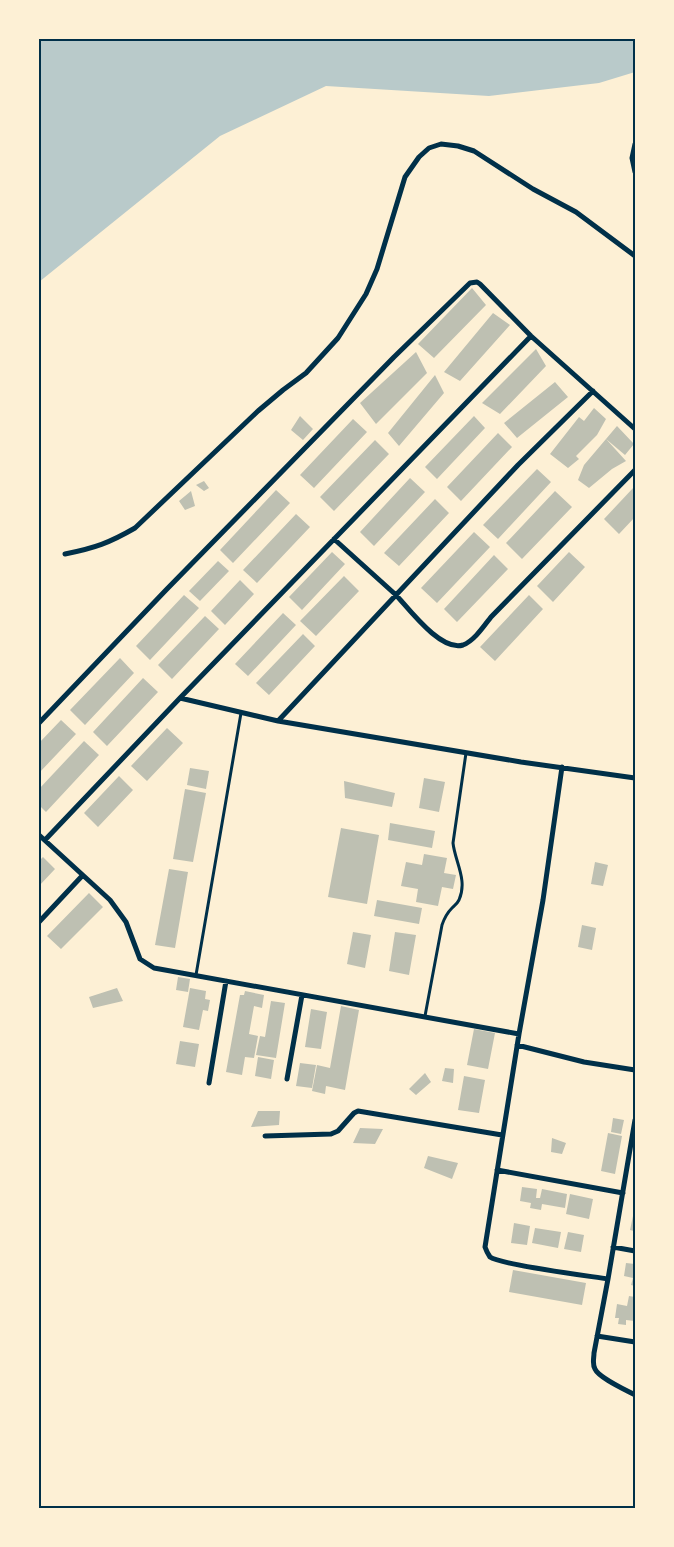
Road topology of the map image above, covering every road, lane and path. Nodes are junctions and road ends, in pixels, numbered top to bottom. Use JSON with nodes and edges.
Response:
{"nodes":[{"id":1,"x":635,"y":144,"type":"edge"},
{"id":2,"x":635,"y":172,"type":"edge"},
{"id":3,"x":635,"y":256,"type":"edge"},
{"id":4,"x":530,"y":336,"type":"junction"},
{"id":5,"x":593,"y":392,"type":"junction"},
{"id":6,"x":635,"y":429,"type":"edge"},
{"id":7,"x":635,"y":470,"type":"edge"},
{"id":8,"x":334,"y":539,"type":"junction"},
{"id":9,"x":65,"y":554,"type":"dead end"},
{"id":10,"x":396,"y":595,"type":"junction"},
{"id":11,"x":180,"y":698,"type":"junction"},
{"id":12,"x":241,"y":713,"type":"junction"},
{"id":13,"x":278,"y":721,"type":"junction"},
{"id":14,"x":39,"y":724,"type":"edge"},
{"id":15,"x":466,"y":752,"type":"junction"},
{"id":16,"x":562,"y":767,"type":"junction"},
{"id":17,"x":635,"y":778,"type":"edge"},
{"id":18,"x":39,"y":835,"type":"edge"},
{"id":19,"x":45,"y":840,"type":"junction"},
{"id":20,"x":82,"y":876,"type":"junction"},
{"id":21,"x":39,"y":922,"type":"edge"},
{"id":22,"x":195,"y":976,"type":"junction"},
{"id":23,"x":226,"y":981,"type":"junction"},
{"id":24,"x":302,"y":995,"type":"junction"},
{"id":25,"x":425,"y":1017,"type":"junction"},
{"id":26,"x":519,"y":1034,"type":"junction"},
{"id":27,"x":517,"y":1045,"type":"junction"},
{"id":28,"x":635,"y":1070,"type":"edge"},
{"id":29,"x":286,"y":1079,"type":"dead end"},
{"id":30,"x":209,"y":1083,"type":"dead end"},
{"id":31,"x":635,"y":1120,"type":"edge"},
{"id":32,"x":502,"y":1135,"type":"junction"},
{"id":33,"x":265,"y":1136,"type":"dead end"},
{"id":34,"x":628,"y":1160,"type":"junction"},
{"id":35,"x":635,"y":1162,"type":"edge"},
{"id":36,"x":496,"y":1170,"type":"junction"},
{"id":37,"x":623,"y":1193,"type":"junction"},
{"id":38,"x":614,"y":1247,"type":"junction"},
{"id":39,"x":635,"y":1251,"type":"edge"},
{"id":40,"x":608,"y":1279,"type":"junction"},
{"id":41,"x":597,"y":1336,"type":"junction"},
{"id":42,"x":635,"y":1342,"type":"edge"},
{"id":43,"x":635,"y":1395,"type":"edge"}],
"edges":[{"from":1,"to":2,"type":"street"},
{"from":3,"to":9,"type":"street"},
{"from":4,"to":5,"type":"street"},
{"from":4,"to":8,"type":"street"},
{"from":4,"to":14,"type":"street"},
{"from":5,"to":6,"type":"street"},
{"from":5,"to":10,"type":"street"},
{"from":7,"to":10,"type":"street"},
{"from":8,"to":10,"type":"street"},
{"from":8,"to":11,"type":"street"},
{"from":10,"to":13,"type":"street"},
{"from":11,"to":12,"type":"street"},
{"from":11,"to":19,"type":"street"},
{"from":12,"to":13,"type":"street"},
{"from":12,"to":22,"type":"lane"},
{"from":13,"to":15,"type":"street"},
{"from":15,"to":16,"type":"street"},
{"from":15,"to":25,"type":"lane"},
{"from":16,"to":17,"type":"street"},
{"from":16,"to":26,"type":"street"},
{"from":18,"to":19,"type":"street"},
{"from":19,"to":20,"type":"street"},
{"from":20,"to":21,"type":"street"},
{"from":20,"to":22,"type":"street"},
{"from":22,"to":23,"type":"street"},
{"from":23,"to":24,"type":"street"},
{"from":23,"to":30,"type":"street"},
{"from":24,"to":25,"type":"street"},
{"from":24,"to":29,"type":"street"},
{"from":25,"to":26,"type":"street"},
{"from":26,"to":27,"type":"street"},
{"from":27,"to":28,"type":"street"},
{"from":27,"to":32,"type":"street"},
{"from":31,"to":34,"type":"street"},
{"from":32,"to":33,"type":"street"},
{"from":32,"to":36,"type":"street"},
{"from":34,"to":35,"type":"street"},
{"from":34,"to":37,"type":"street"},
{"from":36,"to":37,"type":"street"},
{"from":36,"to":40,"type":"street"},
{"from":37,"to":38,"type":"street"},
{"from":38,"to":39,"type":"street"},
{"from":38,"to":40,"type":"street"},
{"from":40,"to":41,"type":"street"},
{"from":41,"to":42,"type":"street"},
{"from":41,"to":43,"type":"street"}]}
